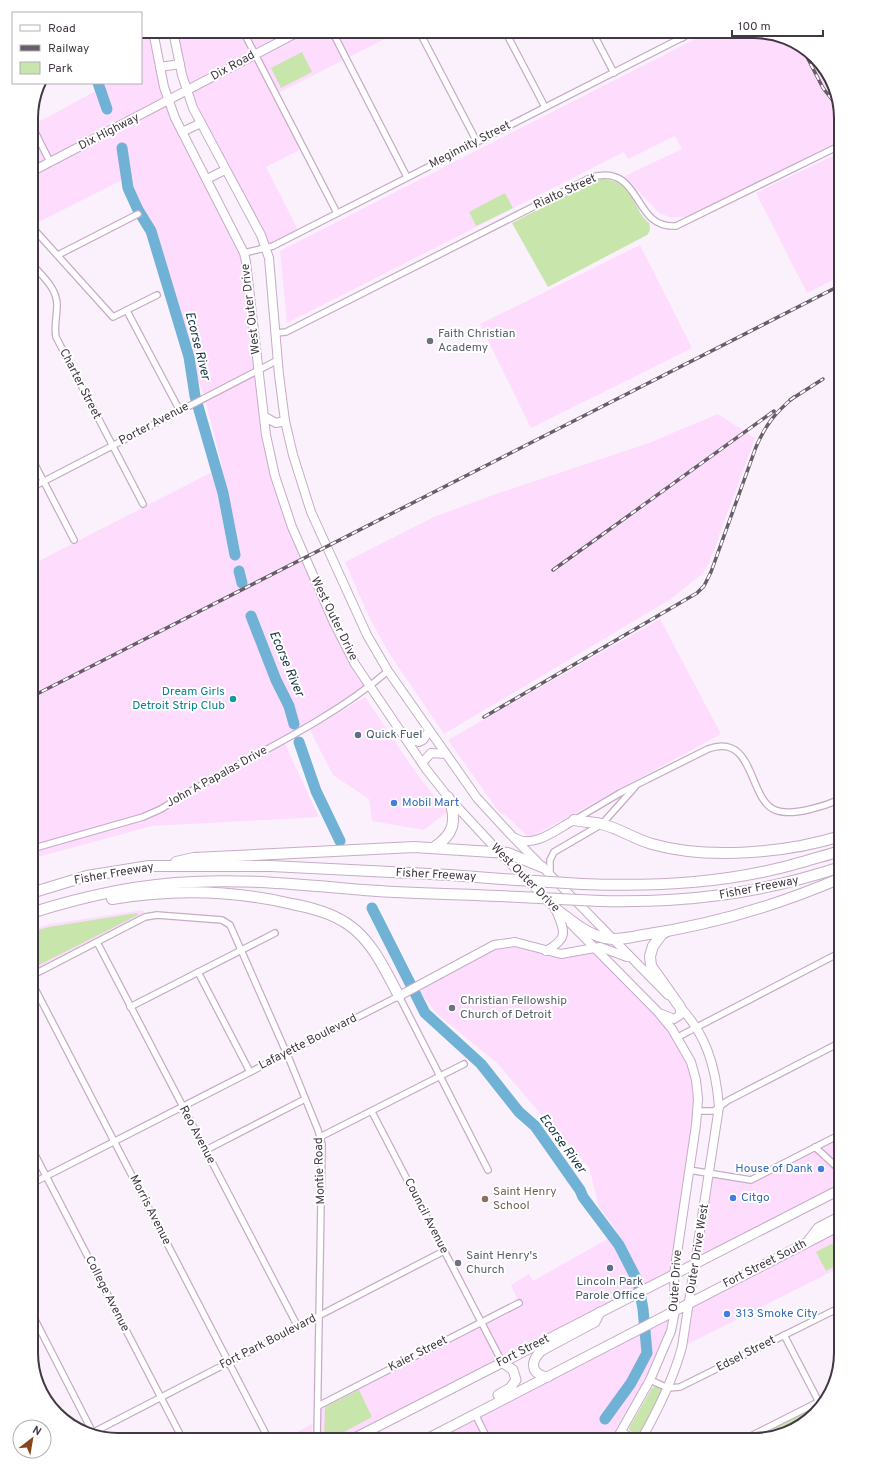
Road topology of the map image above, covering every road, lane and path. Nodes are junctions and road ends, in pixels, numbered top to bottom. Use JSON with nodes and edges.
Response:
{"nodes":[{"id":1,"x":154,"y":38,"type":"edge"},
{"id":2,"x":174,"y":38,"type":"edge"},
{"id":3,"x":247,"y":38,"type":"edge"},
{"id":4,"x":286,"y":38,"type":"edge"},
{"id":5,"x":336,"y":38,"type":"edge"},
{"id":6,"x":423,"y":38,"type":"edge"},
{"id":7,"x":510,"y":38,"type":"edge"},
{"id":8,"x":596,"y":38,"type":"edge"},
{"id":9,"x":682,"y":38,"type":"edge"},
{"id":10,"x":255,"y":54,"type":"junction"},
{"id":11,"x":180,"y":64,"type":"junction"},
{"id":12,"x":160,"y":67,"type":"junction"},
{"id":13,"x":614,"y":72,"type":"junction"},
{"id":14,"x":187,"y":91,"type":"junction"},
{"id":15,"x":169,"y":101,"type":"junction"},
{"id":16,"x":545,"y":107,"type":"junction"},
{"id":17,"x":201,"y":123,"type":"junction"},
{"id":18,"x":182,"y":132,"type":"junction"},
{"id":19,"x":38,"y":137,"type":"edge"},
{"id":20,"x":477,"y":142,"type":"junction"},
{"id":21,"x":834,"y":148,"type":"edge"},
{"id":22,"x":50,"y":162,"type":"junction"},
{"id":23,"x":38,"y":168,"type":"edge"},
{"id":24,"x":225,"y":170,"type":"junction"},
{"id":25,"x":407,"y":177,"type":"junction"},
{"id":26,"x":207,"y":179,"type":"junction"},
{"id":27,"x":337,"y":213,"type":"junction"},
{"id":28,"x":138,"y":214,"type":"dead end"},
{"id":29,"x":38,"y":234,"type":"edge"},
{"id":30,"x":266,"y":248,"type":"junction"},
{"id":31,"x":244,"y":253,"type":"junction"},
{"id":32,"x":58,"y":255,"type":"junction"},
{"id":33,"x":38,"y":272,"type":"edge"},
{"id":34,"x":157,"y":295,"type":"dead end"},
{"id":35,"x":127,"y":311,"type":"junction"},
{"id":36,"x":276,"y":333,"type":"junction"},
{"id":37,"x":278,"y":360,"type":"junction"},
{"id":38,"x":259,"y":371,"type":"junction"},
{"id":39,"x":180,"y":411,"type":"junction"},
{"id":40,"x":265,"y":417,"type":"junction"},
{"id":41,"x":285,"y":421,"type":"junction"},
{"id":42,"x":112,"y":447,"type":"junction"},
{"id":43,"x":38,"y":470,"type":"edge"},
{"id":44,"x":44,"y":482,"type":"junction"},
{"id":45,"x":38,"y":485,"type":"edge"},
{"id":46,"x":143,"y":504,"type":"dead end"},
{"id":47,"x":74,"y":540,"type":"dead end"},
{"id":48,"x":388,"y":670,"type":"junction"},
{"id":49,"x":370,"y":686,"type":"junction"},
{"id":50,"x":429,"y":731,"type":"junction"},
{"id":51,"x":405,"y":738,"type":"junction"},
{"id":52,"x":445,"y":754,"type":"junction"},
{"id":53,"x":422,"y":763,"type":"junction"},
{"id":54,"x":638,"y":784,"type":"junction"},
{"id":55,"x":448,"y":797,"type":"junction"},
{"id":56,"x":834,"y":801,"type":"edge"},
{"id":57,"x":574,"y":820,"type":"junction"},
{"id":58,"x":602,"y":824,"type":"junction"},
{"id":59,"x":510,"y":836,"type":"junction"},
{"id":60,"x":834,"y":838,"type":"edge"},
{"id":61,"x":38,"y":847,"type":"edge"},
{"id":62,"x":433,"y":848,"type":"junction"},
{"id":63,"x":499,"y":852,"type":"junction"},
{"id":64,"x":834,"y":852,"type":"edge"},
{"id":65,"x":164,"y":866,"type":"junction"},
{"id":66,"x":542,"y":867,"type":"junction"},
{"id":67,"x":834,"y":869,"type":"edge"},
{"id":68,"x":550,"y":876,"type":"junction"},
{"id":69,"x":834,"y":881,"type":"edge"},
{"id":70,"x":38,"y":891,"type":"edge"},
{"id":71,"x":52,"y":906,"type":"junction"},
{"id":72,"x":556,"y":909,"type":"junction"},
{"id":73,"x":38,"y":911,"type":"edge"},
{"id":74,"x":667,"y":931,"type":"junction"},
{"id":75,"x":275,"y":933,"type":"dead end"},
{"id":76,"x":613,"y":940,"type":"junction"},
{"id":77,"x":97,"y":942,"type":"junction"},
{"id":78,"x":594,"y":948,"type":"junction"},
{"id":79,"x":241,"y":950,"type":"junction"},
{"id":80,"x":546,"y":951,"type":"junction"},
{"id":81,"x":834,"y":956,"type":"edge"},
{"id":82,"x":632,"y":959,"type":"junction"},
{"id":83,"x":38,"y":972,"type":"edge"},
{"id":84,"x":198,"y":972,"type":"junction"},
{"id":85,"x":408,"y":991,"type":"junction"},
{"id":86,"x":38,"y":994,"type":"edge"},
{"id":87,"x":130,"y":1007,"type":"junction"},
{"id":88,"x":680,"y":1007,"type":"junction"},
{"id":89,"x":658,"y":1012,"type":"junction"},
{"id":90,"x":696,"y":1027,"type":"junction"},
{"id":91,"x":678,"y":1037,"type":"junction"},
{"id":92,"x":834,"y":1046,"type":"edge"},
{"id":93,"x":286,"y":1053,"type":"junction"},
{"id":94,"x":464,"y":1064,"type":"dead end"},
{"id":95,"x":250,"y":1072,"type":"junction"},
{"id":96,"x":440,"y":1076,"type":"junction"},
{"id":97,"x":305,"y":1099,"type":"junction"},
{"id":98,"x":182,"y":1107,"type":"junction"},
{"id":99,"x":719,"y":1107,"type":"junction"},
{"id":100,"x":698,"y":1111,"type":"junction"},
{"id":101,"x":372,"y":1112,"type":"junction"},
{"id":102,"x":320,"y":1137,"type":"junction"},
{"id":103,"x":834,"y":1138,"type":"edge"},
{"id":104,"x":115,"y":1141,"type":"junction"},
{"id":105,"x":815,"y":1147,"type":"junction"},
{"id":106,"x":206,"y":1150,"type":"junction"},
{"id":107,"x":38,"y":1160,"type":"edge"},
{"id":108,"x":834,"y":1165,"type":"edge"},
{"id":109,"x":488,"y":1170,"type":"dead end"},
{"id":110,"x":689,"y":1170,"type":"junction"},
{"id":111,"x":709,"y":1173,"type":"junction"},
{"id":112,"x":47,"y":1176,"type":"junction"},
{"id":113,"x":38,"y":1180,"type":"edge"},
{"id":114,"x":834,"y":1192,"type":"edge"},
{"id":115,"x":834,"y":1220,"type":"edge"},
{"id":116,"x":834,"y":1229,"type":"edge"},
{"id":117,"x":807,"y":1243,"type":"junction"},
{"id":118,"x":444,"y":1251,"type":"junction"},
{"id":119,"x":694,"y":1263,"type":"junction"},
{"id":120,"x":674,"y":1274,"type":"junction"},
{"id":121,"x":519,"y":1303,"type":"dead end"},
{"id":122,"x":689,"y":1304,"type":"junction"},
{"id":123,"x":834,"y":1310,"type":"edge"},
{"id":124,"x":674,"y":1311,"type":"junction"},
{"id":125,"x":600,"y":1312,"type":"junction"},
{"id":126,"x":320,"y":1315,"type":"junction"},
{"id":127,"x":480,"y":1322,"type":"junction"},
{"id":128,"x":38,"y":1326,"type":"edge"},
{"id":129,"x":298,"y":1327,"type":"junction"},
{"id":130,"x":784,"y":1335,"type":"junction"},
{"id":131,"x":229,"y":1362,"type":"junction"},
{"id":132,"x":502,"y":1362,"type":"junction"},
{"id":133,"x":548,"y":1377,"type":"junction"},
{"id":134,"x":650,"y":1380,"type":"junction"},
{"id":135,"x":668,"y":1388,"type":"junction"},
{"id":136,"x":161,"y":1397,"type":"junction"},
{"id":137,"x":818,"y":1401,"type":"edge"},
{"id":138,"x":318,"y":1406,"type":"junction"},
{"id":139,"x":812,"y":1408,"type":"edge"},
{"id":140,"x":475,"y":1414,"type":"junction"},
{"id":141,"x":91,"y":1428,"type":"edge"},
{"id":142,"x":98,"y":1430,"type":"edge"},
{"id":143,"x":621,"y":1432,"type":"edge"},
{"id":144,"x":179,"y":1433,"type":"edge"},
{"id":145,"x":265,"y":1433,"type":"edge"},
{"id":146,"x":317,"y":1433,"type":"edge"},
{"id":147,"x":365,"y":1433,"type":"edge"},
{"id":148,"x":435,"y":1433,"type":"edge"},
{"id":149,"x":439,"y":1433,"type":"edge"},
{"id":150,"x":484,"y":1433,"type":"edge"},
{"id":151,"x":645,"y":1433,"type":"edge"},
{"id":152,"x":758,"y":1433,"type":"edge"}],
"edges":[{"from":1,"to":12,"type":"main road","name":"West Outer Drive"},
{"from":2,"to":11,"type":"main road","name":"West Outer Drive"},
{"from":3,"to":10,"type":"street"},
{"from":4,"to":10,"type":"main road","name":"Dix Road"},
{"from":5,"to":25,"type":"street"},
{"from":6,"to":20,"type":"street"},
{"from":7,"to":16,"type":"street"},
{"from":8,"to":13,"type":"street"},
{"from":9,"to":13,"type":"street","name":"Meginnity Street"},
{"from":10,"to":14,"type":"main road","name":"Dix Road"},
{"from":10,"to":27,"type":"street"},
{"from":11,"to":12,"type":"main road"},
{"from":11,"to":14,"type":"main road","name":"West Outer Drive"},
{"from":12,"to":15,"type":"main road","name":"West Outer Drive"},
{"from":13,"to":16,"type":"street","name":"Meginnity Street"},
{"from":14,"to":15,"type":"main road","name":"Dix Highway"},
{"from":14,"to":17,"type":"main road","name":"West Outer Drive"},
{"from":15,"to":18,"type":"main road","name":"West Outer Drive"},
{"from":15,"to":22,"type":"main road","name":"Dix Highway"},
{"from":16,"to":20,"type":"street","name":"Meginnity Street"},
{"from":17,"to":18,"type":"main road"},
{"from":17,"to":24,"type":"main road","name":"West Outer Drive"},
{"from":18,"to":26,"type":"main road","name":"West Outer Drive"},
{"from":19,"to":22,"type":"street"},
{"from":20,"to":25,"type":"street","name":"Meginnity Street"},
{"from":21,"to":36,"type":"street","name":"Rialto Street"},
{"from":22,"to":23,"type":"main road","name":"Dix Highway"},
{"from":24,"to":26,"type":"main road"},
{"from":24,"to":30,"type":"main road","name":"West Outer Drive"},
{"from":25,"to":27,"type":"street","name":"Meginnity Street"},
{"from":26,"to":31,"type":"main road","name":"West Outer Drive"},
{"from":27,"to":30,"type":"street","name":"Meginnity Street"},
{"from":28,"to":32,"type":"street"},
{"from":29,"to":32,"type":"street"},
{"from":30,"to":31,"type":"street","name":"Meginnity Street"},
{"from":30,"to":36,"type":"main road","name":"West Outer Drive"},
{"from":31,"to":38,"type":"main road","name":"West Outer Drive"},
{"from":32,"to":35,"type":"street"},
{"from":33,"to":42,"type":"street","name":"Charter Street"},
{"from":34,"to":35,"type":"street"},
{"from":35,"to":39,"type":"street"},
{"from":36,"to":37,"type":"main road","name":"West Outer Drive"},
{"from":37,"to":38,"type":"street","name":"Porter Avenue"},
{"from":37,"to":41,"type":"main road","name":"West Outer Drive"},
{"from":38,"to":39,"type":"street","name":"Porter Avenue"},
{"from":38,"to":40,"type":"main road","name":"West Outer Drive"},
{"from":39,"to":42,"type":"street","name":"Porter Avenue"},
{"from":40,"to":41,"type":"main road"},
{"from":40,"to":49,"type":"main road","name":"West Outer Drive"},
{"from":41,"to":48,"type":"main road","name":"West Outer Drive"},
{"from":42,"to":44,"type":"street","name":"Porter Avenue"},
{"from":42,"to":46,"type":"street","name":"Charter Street"},
{"from":43,"to":44,"type":"street"},
{"from":44,"to":45,"type":"street","name":"Porter Avenue"},
{"from":44,"to":47,"type":"street"},
{"from":48,"to":49,"type":"street","name":"John A Papalas Drive"},
{"from":48,"to":50,"type":"main road","name":"West Outer Drive"},
{"from":49,"to":51,"type":"main road","name":"West Outer Drive"},
{"from":49,"to":61,"type":"street","name":"John A Papalas Drive"},
{"from":50,"to":51,"type":"main road"},
{"from":50,"to":52,"type":"main road","name":"West Outer Drive"},
{"from":51,"to":53,"type":"main road","name":"West Outer Drive"},
{"from":52,"to":53,"type":"main road"},
{"from":52,"to":59,"type":"main road","name":"West Outer Drive"},
{"from":53,"to":55,"type":"main road","name":"West Outer Drive"},
{"from":54,"to":56,"type":"street"},
{"from":54,"to":57,"type":"street"},
{"from":54,"to":58,"type":"street"},
{"from":55,"to":62,"type":"highway"},
{"from":55,"to":63,"type":"main road","name":"West Outer Drive"},
{"from":57,"to":58,"type":"highway"},
{"from":57,"to":59,"type":"main road"},
{"from":58,"to":60,"type":"highway"},
{"from":58,"to":68,"type":"street"},
{"from":59,"to":66,"type":"main road","name":"West Outer Drive"},
{"from":62,"to":63,"type":"highway"},
{"from":62,"to":65,"type":"highway"},
{"from":63,"to":66,"type":"highway"},
{"from":63,"to":72,"type":"main road","name":"West Outer Drive"},
{"from":64,"to":65,"type":"highway","name":"Fisher Freeway","bridge":true},
{"from":65,"to":70,"type":"highway","name":"Fisher Freeway"},
{"from":66,"to":68,"type":"main road","name":"West Outer Drive"},
{"from":67,"to":71,"type":"highway","name":"Fisher Freeway","bridge":true},
{"from":68,"to":76,"type":"main road","name":"West Outer Drive"},
{"from":69,"to":74,"type":"highway"},
{"from":71,"to":73,"type":"highway","name":"Fisher Freeway"},
{"from":71,"to":85,"type":"highway"},
{"from":72,"to":76,"type":"highway"},
{"from":72,"to":78,"type":"main road","name":"West Outer Drive"},
{"from":72,"to":80,"type":"main road"},
{"from":74,"to":76,"type":"highway"},
{"from":74,"to":88,"type":"highway"},
{"from":75,"to":79,"type":"street"},
{"from":76,"to":82,"type":"main road","name":"West Outer Drive"},
{"from":77,"to":79,"type":"street","name":"Montie Road"},
{"from":77,"to":83,"type":"street"},
{"from":77,"to":87,"type":"street","name":"Reo Avenue"},
{"from":78,"to":80,"type":"main road","name":"Lafayette Boulevard"},
{"from":78,"to":82,"type":"main road"},
{"from":78,"to":89,"type":"main road","name":"West Outer Drive"},
{"from":79,"to":84,"type":"street"},
{"from":79,"to":93,"type":"street","name":"Montie Road"},
{"from":80,"to":85,"type":"main road","name":"Lafayette Boulevard"},
{"from":81,"to":90,"type":"street"},
{"from":82,"to":88,"type":"main road","name":"West Outer Drive"},
{"from":84,"to":87,"type":"street"},
{"from":84,"to":95,"type":"street"},
{"from":85,"to":93,"type":"street","name":"Lafayette Boulevard"},
{"from":85,"to":96,"type":"street"},
{"from":86,"to":104,"type":"street","name":"Morris Avenue"},
{"from":87,"to":98,"type":"street","name":"Reo Avenue"},
{"from":88,"to":89,"type":"main road"},
{"from":88,"to":90,"type":"main road","name":"West Outer Drive"},
{"from":89,"to":91,"type":"main road","name":"West Outer Drive"},
{"from":90,"to":91,"type":"street"},
{"from":90,"to":99,"type":"main road","name":"West Outer Drive"},
{"from":91,"to":100,"type":"main road","name":"West Outer Drive"},
{"from":92,"to":99,"type":"street"},
{"from":93,"to":95,"type":"street","name":"Lafayette Boulevard"},
{"from":93,"to":97,"type":"street","name":"Montie Road"},
{"from":94,"to":96,"type":"street"},
{"from":95,"to":98,"type":"street","name":"Lafayette Boulevard"},
{"from":96,"to":101,"type":"street"},
{"from":96,"to":109,"type":"street"},
{"from":97,"to":102,"type":"street","name":"Montie Road"},
{"from":97,"to":106,"type":"street"},
{"from":98,"to":104,"type":"street","name":"Lafayette Boulevard"},
{"from":98,"to":106,"type":"street","name":"Reo Avenue"},
{"from":99,"to":100,"type":"street"},
{"from":99,"to":111,"type":"main road","name":"Outer Drive West"},
{"from":100,"to":110,"type":"main road","name":"Outer Drive"},
{"from":101,"to":102,"type":"street"},
{"from":101,"to":118,"type":"street","name":"Council Avenue"},
{"from":102,"to":126,"type":"street","name":"Montie Road"},
{"from":103,"to":105,"type":"street"},
{"from":104,"to":112,"type":"street","name":"Lafayette Boulevard"},
{"from":104,"to":131,"type":"street","name":"Morris Avenue"},
{"from":105,"to":108,"type":"street"},
{"from":105,"to":111,"type":"street"},
{"from":106,"to":129,"type":"street","name":"Reo Avenue"},
{"from":107,"to":112,"type":"street","name":"College Avenue"},
{"from":110,"to":111,"type":"street"},
{"from":110,"to":120,"type":"main road","name":"Outer Drive"},
{"from":111,"to":119,"type":"main road","name":"Outer Drive West"},
{"from":112,"to":113,"type":"street","name":"Lafayette Boulevard"},
{"from":112,"to":136,"type":"street","name":"College Avenue"},
{"from":114,"to":119,"type":"main road"},
{"from":115,"to":117,"type":"main road"},
{"from":116,"to":117,"type":"main road","name":"Fort Street South"},
{"from":117,"to":122,"type":"main road","name":"Fort Street South"},
{"from":118,"to":126,"type":"street","name":"Fort Park Boulevard"},
{"from":118,"to":127,"type":"street","name":"Council Avenue"},
{"from":119,"to":120,"type":"main road","name":"Fort Street"},
{"from":119,"to":122,"type":"main road","name":"Outer Drive West"},
{"from":120,"to":124,"type":"main road","name":"Outer Drive"},
{"from":120,"to":125,"type":"main road","name":"Fort Street"},
{"from":121,"to":127,"type":"street","name":"Kaier Street"},
{"from":122,"to":124,"type":"main road"},
{"from":122,"to":135,"type":"main road","name":"Outer Drive West"},
{"from":123,"to":130,"type":"street","name":"Edsel Street"},
{"from":124,"to":133,"type":"main road"},
{"from":124,"to":134,"type":"main road","name":"Outer Drive"},
{"from":125,"to":132,"type":"main road","name":"Fort Street"},
{"from":125,"to":133,"type":"main road"},
{"from":126,"to":129,"type":"street","name":"Fort Park Boulevard"},
{"from":126,"to":138,"type":"street","name":"Montie Road"},
{"from":127,"to":132,"type":"street","name":"Council Avenue"},
{"from":127,"to":138,"type":"street","name":"Kaier Street"},
{"from":128,"to":141,"type":"street"},
{"from":129,"to":131,"type":"street","name":"Fort Park Boulevard"},
{"from":130,"to":135,"type":"street","name":"Edsel Street"},
{"from":130,"to":137,"type":"street"},
{"from":131,"to":136,"type":"street","name":"Fort Park Boulevard"},
{"from":131,"to":145,"type":"street","name":"Morris Avenue"},
{"from":132,"to":147,"type":"main road","name":"Fort Street"},
{"from":132,"to":148,"type":"main road"},
{"from":133,"to":140,"type":"main road"},
{"from":134,"to":135,"type":"street"},
{"from":134,"to":143,"type":"main road","name":"Outer Drive"},
{"from":135,"to":151,"type":"main road"},
{"from":136,"to":142,"type":"street","name":"Fort Park Boulevard"},
{"from":136,"to":144,"type":"street","name":"College Avenue"},
{"from":138,"to":146,"type":"street","name":"Montie Road"},
{"from":139,"to":152,"type":"street"},
{"from":140,"to":149,"type":"main road"},
{"from":140,"to":150,"type":"street"}]}
